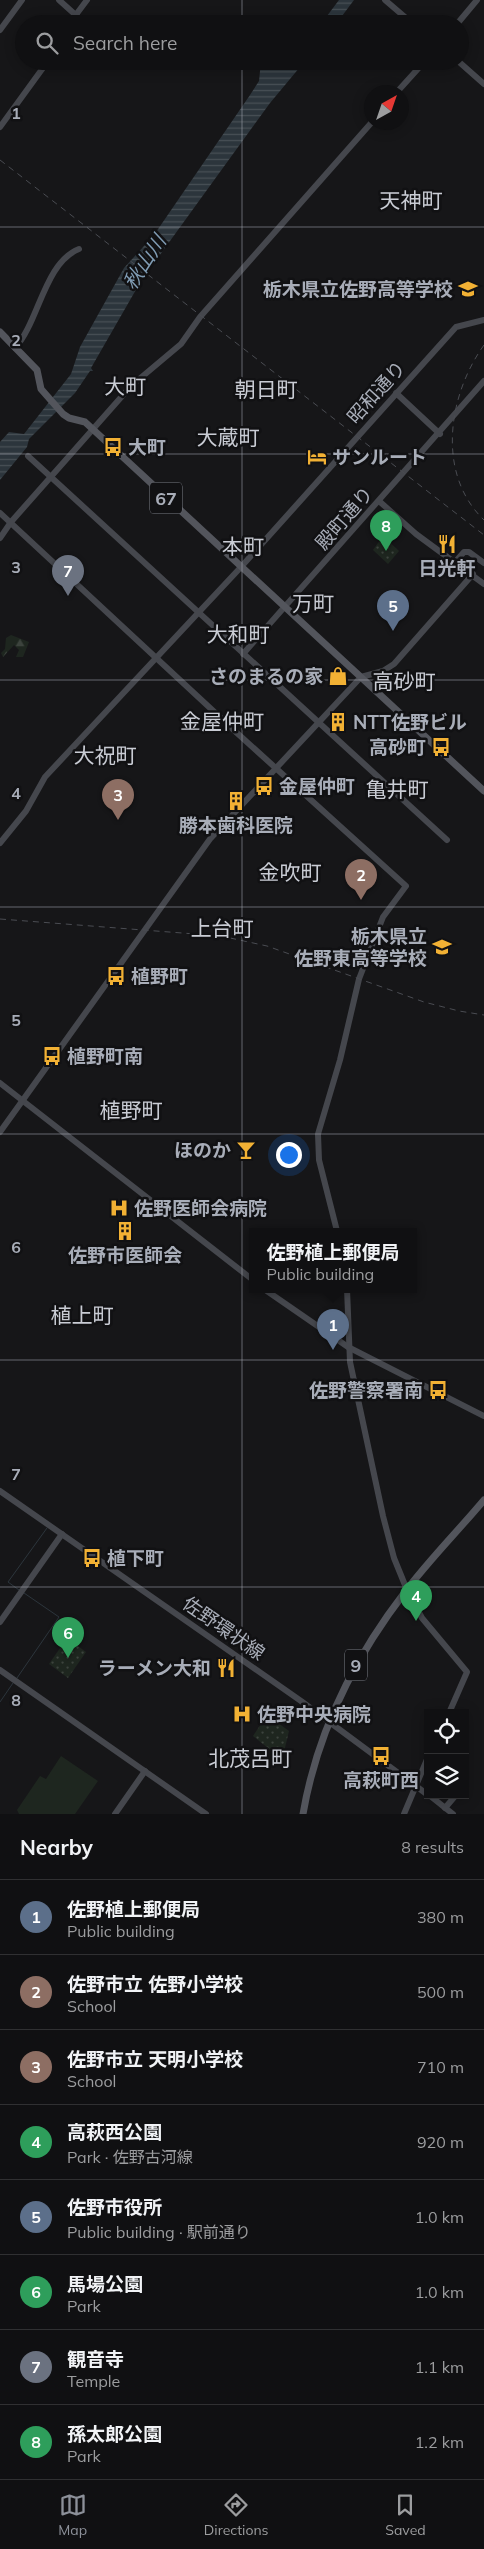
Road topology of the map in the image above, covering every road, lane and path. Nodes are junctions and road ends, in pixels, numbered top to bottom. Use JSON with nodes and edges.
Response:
{"nodes":[{"id":1,"x":22,"y":0,"type":"edge"},
{"id":2,"x":59,"y":0,"type":"edge"},
{"id":3,"x":87,"y":0,"type":"edge"},
{"id":4,"x":92,"y":0,"type":"edge"},
{"id":5,"x":385,"y":0,"type":"edge"},
{"id":6,"x":477,"y":0,"type":"edge"},
{"id":7,"x":72,"y":15,"type":"edge"},
{"id":8,"x":78,"y":15,"type":"edge"},
{"id":9,"x":79,"y":15,"type":"edge"},
{"id":10,"x":402,"y":15,"type":"edge"},
{"id":11,"x":464,"y":15,"type":"edge"},
{"id":12,"x":0,"y":30,"type":"edge"},
{"id":13,"x":37,"y":70,"type":"edge"},
{"id":14,"x":41,"y":70,"type":"edge"},
{"id":15,"x":417,"y":70,"type":"edge"},
{"id":16,"x":468,"y":70,"type":"edge"},
{"id":17,"x":484,"y":84,"type":"edge"},
{"id":18,"x":403,"y":85,"type":"edge"},
{"id":19,"x":13,"y":106,"type":"junction"},
{"id":20,"x":0,"y":120,"type":"edge"},
{"id":21,"x":0,"y":127,"type":"edge"},
{"id":22,"x":365,"y":130,"type":"edge"},
{"id":23,"x":79,"y":249,"type":"dead end"},
{"id":24,"x":484,"y":320,"type":"edge"},
{"id":25,"x":0,"y":332,"type":"edge"},
{"id":26,"x":16,"y":348,"type":"junction"},
{"id":27,"x":484,"y":381,"type":"edge"},
{"id":28,"x":396,"y":393,"type":"junction"},
{"id":29,"x":92,"y":429,"type":"junction"},
{"id":30,"x":440,"y":434,"type":"junction"},
{"id":31,"x":28,"y":456,"type":"dead end"},
{"id":32,"x":50,"y":476,"type":"junction"},
{"id":33,"x":379,"y":501,"type":"junction"},
{"id":34,"x":0,"y":513,"type":"edge"},
{"id":35,"x":11,"y":522,"type":"junction"},
{"id":36,"x":0,"y":538,"type":"edge"},
{"id":37,"x":456,"y":561,"type":"junction"},
{"id":38,"x":484,"y":563,"type":"edge"},
{"id":39,"x":240,"y":567,"type":"junction"},
{"id":40,"x":473,"y":574,"type":"junction"},
{"id":41,"x":484,"y":584,"type":"edge"},
{"id":42,"x":285,"y":607,"type":"junction"},
{"id":43,"x":199,"y":612,"type":"junction"},
{"id":44,"x":243,"y":654,"type":"junction"},
{"id":45,"x":157,"y":658,"type":"junction"},
{"id":46,"x":361,"y":677,"type":"junction"},
{"id":47,"x":319,"y":723,"type":"junction"},
{"id":48,"x":276,"y":768,"type":"junction"},
{"id":49,"x":484,"y":791,"type":"edge"},
{"id":50,"x":447,"y":840,"type":"dead end"},
{"id":51,"x":0,"y":843,"type":"edge"},
{"id":52,"x":0,"y":1082,"type":"edge"},
{"id":53,"x":24,"y":1100,"type":"junction"},
{"id":54,"x":0,"y":1132,"type":"edge"},
{"id":55,"x":336,"y":1228,"type":"edge"},
{"id":56,"x":249,"y":1277,"type":"edge"},
{"id":57,"x":270,"y":1293,"type":"edge"},
{"id":58,"x":347,"y":1293,"type":"edge"},
{"id":59,"x":348,"y":1346,"type":"junction"},
{"id":60,"x":484,"y":1416,"type":"edge"},
{"id":61,"x":0,"y":1491,"type":"edge"},
{"id":62,"x":484,"y":1500,"type":"edge"},
{"id":63,"x":62,"y":1534,"type":"junction"},
{"id":64,"x":407,"y":1590,"type":"junction"},
{"id":65,"x":0,"y":1622,"type":"edge"},
{"id":66,"x":0,"y":1670,"type":"edge"},
{"id":67,"x":451,"y":1709,"type":"edge"},
{"id":68,"x":330,"y":1721,"type":"junction"},
{"id":69,"x":424,"y":1766,"type":"edge"},
{"id":70,"x":145,"y":1771,"type":"junction"},
{"id":71,"x":416,"y":1785,"type":"junction"},
{"id":72,"x":424,"y":1792,"type":"edge"},
{"id":73,"x":433,"y":1799,"type":"edge"},
{"id":74,"x":453,"y":1799,"type":"edge"},
{"id":75,"x":445,"y":1808,"type":"junction"},
{"id":76,"x":115,"y":1814,"type":"edge"},
{"id":77,"x":206,"y":1814,"type":"edge"},
{"id":78,"x":303,"y":1814,"type":"edge"},
{"id":79,"x":404,"y":1814,"type":"edge"},
{"id":80,"x":453,"y":1814,"type":"edge"}],
"edges":[{"from":1,"to":12,"type":"street"},
{"from":2,"to":7,"type":"street"},
{"from":3,"to":8,"type":"street"},
{"from":4,"to":9,"type":"street"},
{"from":5,"to":10,"type":"street"},
{"from":6,"to":11,"type":"street"},
{"from":13,"to":19,"type":"street"},
{"from":14,"to":19,"type":"street"},
{"from":15,"to":18,"type":"street"},
{"from":16,"to":17,"type":"street"},
{"from":19,"to":20,"type":"street"},
{"from":19,"to":21,"type":"street"},
{"from":22,"to":29,"type":"street"},
{"from":23,"to":26,"type":"street"},
{"from":24,"to":28,"type":"street","name":"昭和通り"},
{"from":25,"to":26,"type":"main road","number":"67"},
{"from":26,"to":29,"type":"main road","number":"67"},
{"from":27,"to":30,"type":"street","name":"殿町通り"},
{"from":28,"to":30,"type":"street"},
{"from":28,"to":39,"type":"street","name":"昭和通り"},
{"from":29,"to":32,"type":"street"},
{"from":29,"to":39,"type":"main road","number":"67"},
{"from":30,"to":33,"type":"street","name":"殿町通り"},
{"from":31,"to":32,"type":"street"},
{"from":32,"to":35,"type":"street"},
{"from":32,"to":43,"type":"street"},
{"from":33,"to":37,"type":"street"},
{"from":33,"to":42,"type":"street","name":"殿町通り"},
{"from":34,"to":35,"type":"street"},
{"from":35,"to":36,"type":"street"},
{"from":35,"to":45,"type":"street"},
{"from":37,"to":38,"type":"street"},
{"from":37,"to":40,"type":"street"},
{"from":39,"to":42,"type":"main road","number":"67"},
{"from":39,"to":43,"type":"street","name":"昭和通り"},
{"from":40,"to":41,"type":"street"},
{"from":40,"to":46,"type":"street"},
{"from":42,"to":44,"type":"street","name":"殿町通り"},
{"from":42,"to":46,"type":"main road","number":"67"},
{"from":43,"to":44,"type":"street"},
{"from":43,"to":45,"type":"street","name":"昭和通り"},
{"from":44,"to":47,"type":"street"},
{"from":45,"to":48,"type":"street"},
{"from":45,"to":51,"type":"street","name":"昭和通り"},
{"from":46,"to":47,"type":"street"},
{"from":46,"to":49,"type":"main road","number":"67"},
{"from":47,"to":48,"type":"street"},
{"from":47,"to":50,"type":"street"},
{"from":48,"to":53,"type":"street"},
{"from":48,"to":55,"type":"street"},
{"from":52,"to":53,"type":"street"},
{"from":53,"to":54,"type":"street"},
{"from":53,"to":56,"type":"street"},
{"from":57,"to":59,"type":"street"},
{"from":58,"to":59,"type":"street"},
{"from":59,"to":60,"type":"street"},
{"from":59,"to":64,"type":"street"},
{"from":61,"to":63,"type":"street","name":"佐野環状線"},
{"from":62,"to":64,"type":"main road","number":"9"},
{"from":63,"to":65,"type":"street"},
{"from":63,"to":68,"type":"street","name":"佐野環状線"},
{"from":64,"to":67,"type":"street"},
{"from":64,"to":68,"type":"main road","number":"9"},
{"from":66,"to":70,"type":"street"},
{"from":68,"to":71,"type":"street","name":"佐野環状線"},
{"from":68,"to":78,"type":"main road","number":"9"},
{"from":69,"to":71,"type":"street"},
{"from":70,"to":76,"type":"street"},
{"from":70,"to":77,"type":"street"},
{"from":71,"to":72,"type":"street","name":"佐野環状線"},
{"from":71,"to":79,"type":"street"},
{"from":73,"to":75,"type":"street","name":"佐野環状線"},
{"from":74,"to":75,"type":"street"},
{"from":75,"to":80,"type":"street","name":"佐野環状線"}]}
